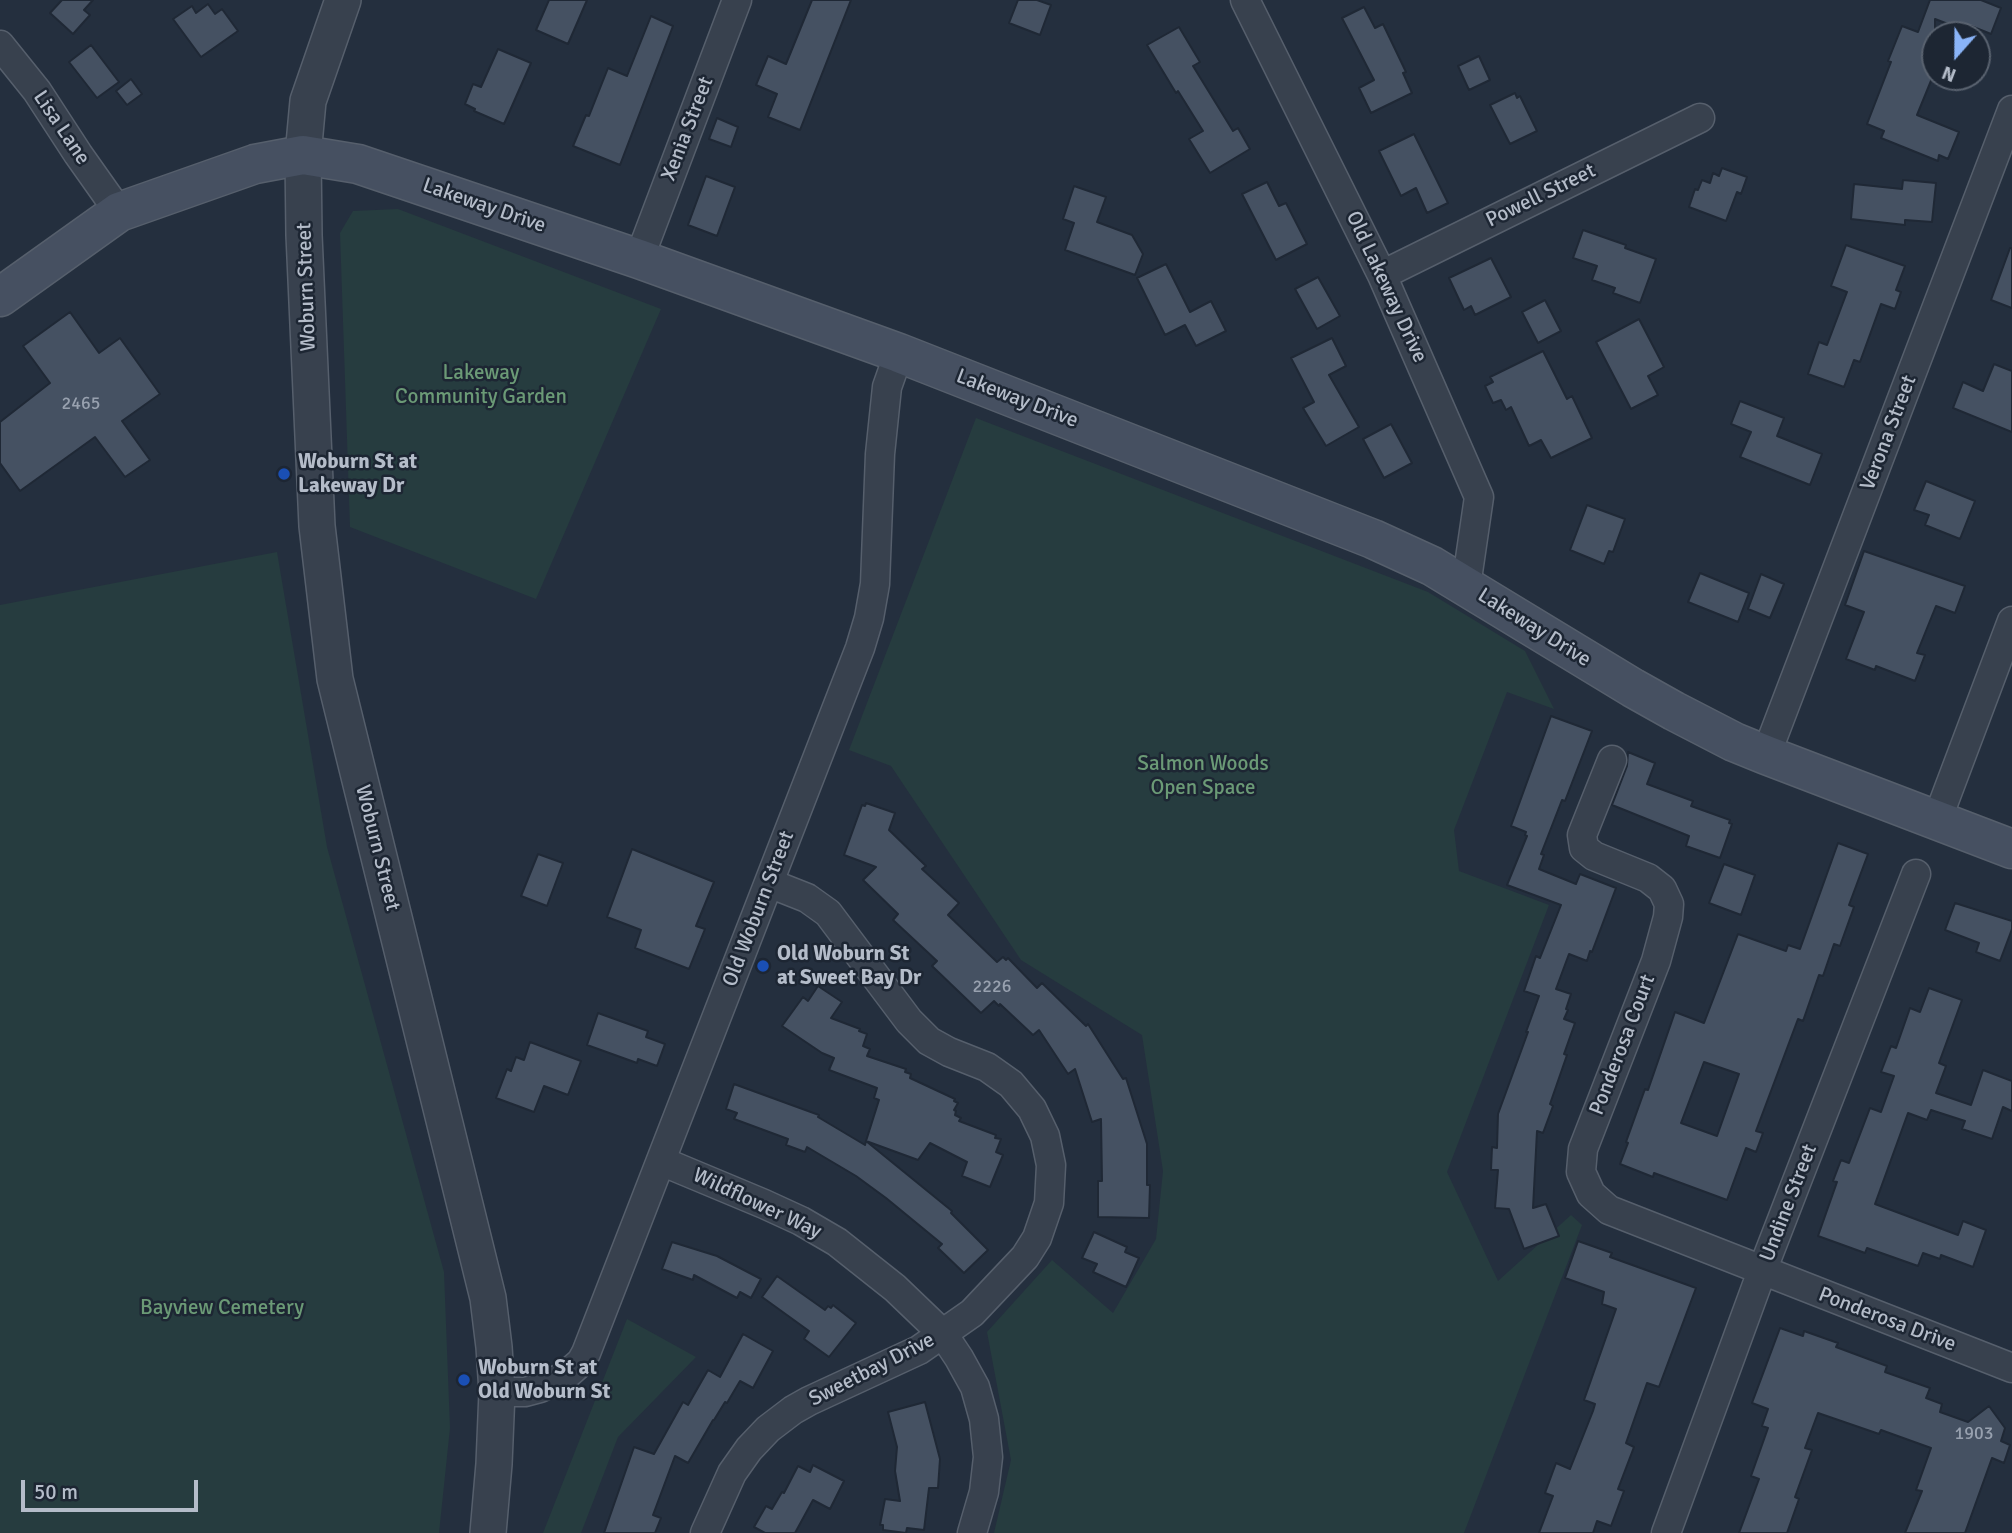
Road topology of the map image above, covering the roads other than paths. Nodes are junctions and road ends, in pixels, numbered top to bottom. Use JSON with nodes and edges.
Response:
{"nodes":[{"id":1,"x":343,"y":0,"type":"edge"},
{"id":2,"x":737,"y":0,"type":"edge"},
{"id":3,"x":1245,"y":0,"type":"edge"},
{"id":4,"x":0,"y":45,"type":"edge"},
{"id":5,"x":2012,"y":110,"type":"edge"},
{"id":6,"x":1700,"y":118,"type":"dead end"},
{"id":7,"x":303,"y":155,"type":"junction"},
{"id":8,"x":119,"y":212,"type":"junction"},
{"id":9,"x":639,"y":259,"type":"junction"},
{"id":10,"x":1382,"y":275,"type":"junction"},
{"id":11,"x":0,"y":297,"type":"edge"},
{"id":12,"x":899,"y":353,"type":"junction"},
{"id":13,"x":1466,"y":586,"type":"junction"},
{"id":14,"x":2012,"y":621,"type":"edge"},
{"id":15,"x":1766,"y":755,"type":"junction"},
{"id":16,"x":1612,"y":760,"type":"dead end"},
{"id":17,"x":1937,"y":820,"type":"junction"},
{"id":18,"x":2012,"y":849,"type":"edge"},
{"id":19,"x":1916,"y":874,"type":"dead end"},
{"id":20,"x":769,"y":883,"type":"junction"},
{"id":21,"x":661,"y":1161,"type":"junction"},
{"id":22,"x":1762,"y":1271,"type":"junction"},
{"id":23,"x":943,"y":1334,"type":"junction"},
{"id":24,"x":2012,"y":1368,"type":"edge"},
{"id":25,"x":497,"y":1392,"type":"junction"},
{"id":26,"x":488,"y":1533,"type":"edge"},
{"id":27,"x":705,"y":1533,"type":"edge"},
{"id":28,"x":972,"y":1533,"type":"edge"},
{"id":29,"x":1666,"y":1533,"type":"edge"}],
"edges":[{"from":1,"to":7,"type":"street","name":"Woburn Street"},
{"from":2,"to":9,"type":"street","name":"Xenia Street"},
{"from":3,"to":10,"type":"street","name":"Old Lakeway Drive"},
{"from":4,"to":8,"type":"street","name":"Lisa Lane"},
{"from":5,"to":15,"type":"street","name":"Verona Street"},
{"from":6,"to":10,"type":"street","name":"Powell Street"},
{"from":7,"to":8,"type":"main road","name":"Lakeway Drive"},
{"from":7,"to":9,"type":"main road","name":"Lakeway Drive"},
{"from":7,"to":25,"type":"street","name":"Woburn Street"},
{"from":8,"to":11,"type":"main road","name":"Lakeway Drive"},
{"from":9,"to":12,"type":"main road","name":"Lakeway Drive"},
{"from":10,"to":13,"type":"street","name":"Old Lakeway Drive"},
{"from":12,"to":13,"type":"main road","name":"Lakeway Drive"},
{"from":12,"to":20,"type":"street","name":"Old Woburn Street"},
{"from":13,"to":15,"type":"main road","name":"Lakeway Drive"},
{"from":14,"to":17,"type":"street"},
{"from":15,"to":17,"type":"main road","name":"Lakeway Drive"},
{"from":16,"to":22,"type":"street","name":"Ponderosa Court"},
{"from":17,"to":18,"type":"main road","name":"Lakeway Drive"},
{"from":19,"to":22,"type":"street","name":"Undine Street"},
{"from":20,"to":21,"type":"street","name":"Old Woburn Street"},
{"from":20,"to":23,"type":"street","name":"Sweetbay Drive"},
{"from":21,"to":23,"type":"street","name":"Wildflower Way"},
{"from":21,"to":25,"type":"street","name":"Old Woburn Street"},
{"from":22,"to":24,"type":"street","name":"Ponderosa Drive"},
{"from":22,"to":29,"type":"street","name":"Undine Street"},
{"from":23,"to":27,"type":"street","name":"Sweetbay Drive"},
{"from":23,"to":28,"type":"street","name":"Wildflower Way"},
{"from":25,"to":26,"type":"street","name":"Woburn Street"}]}
